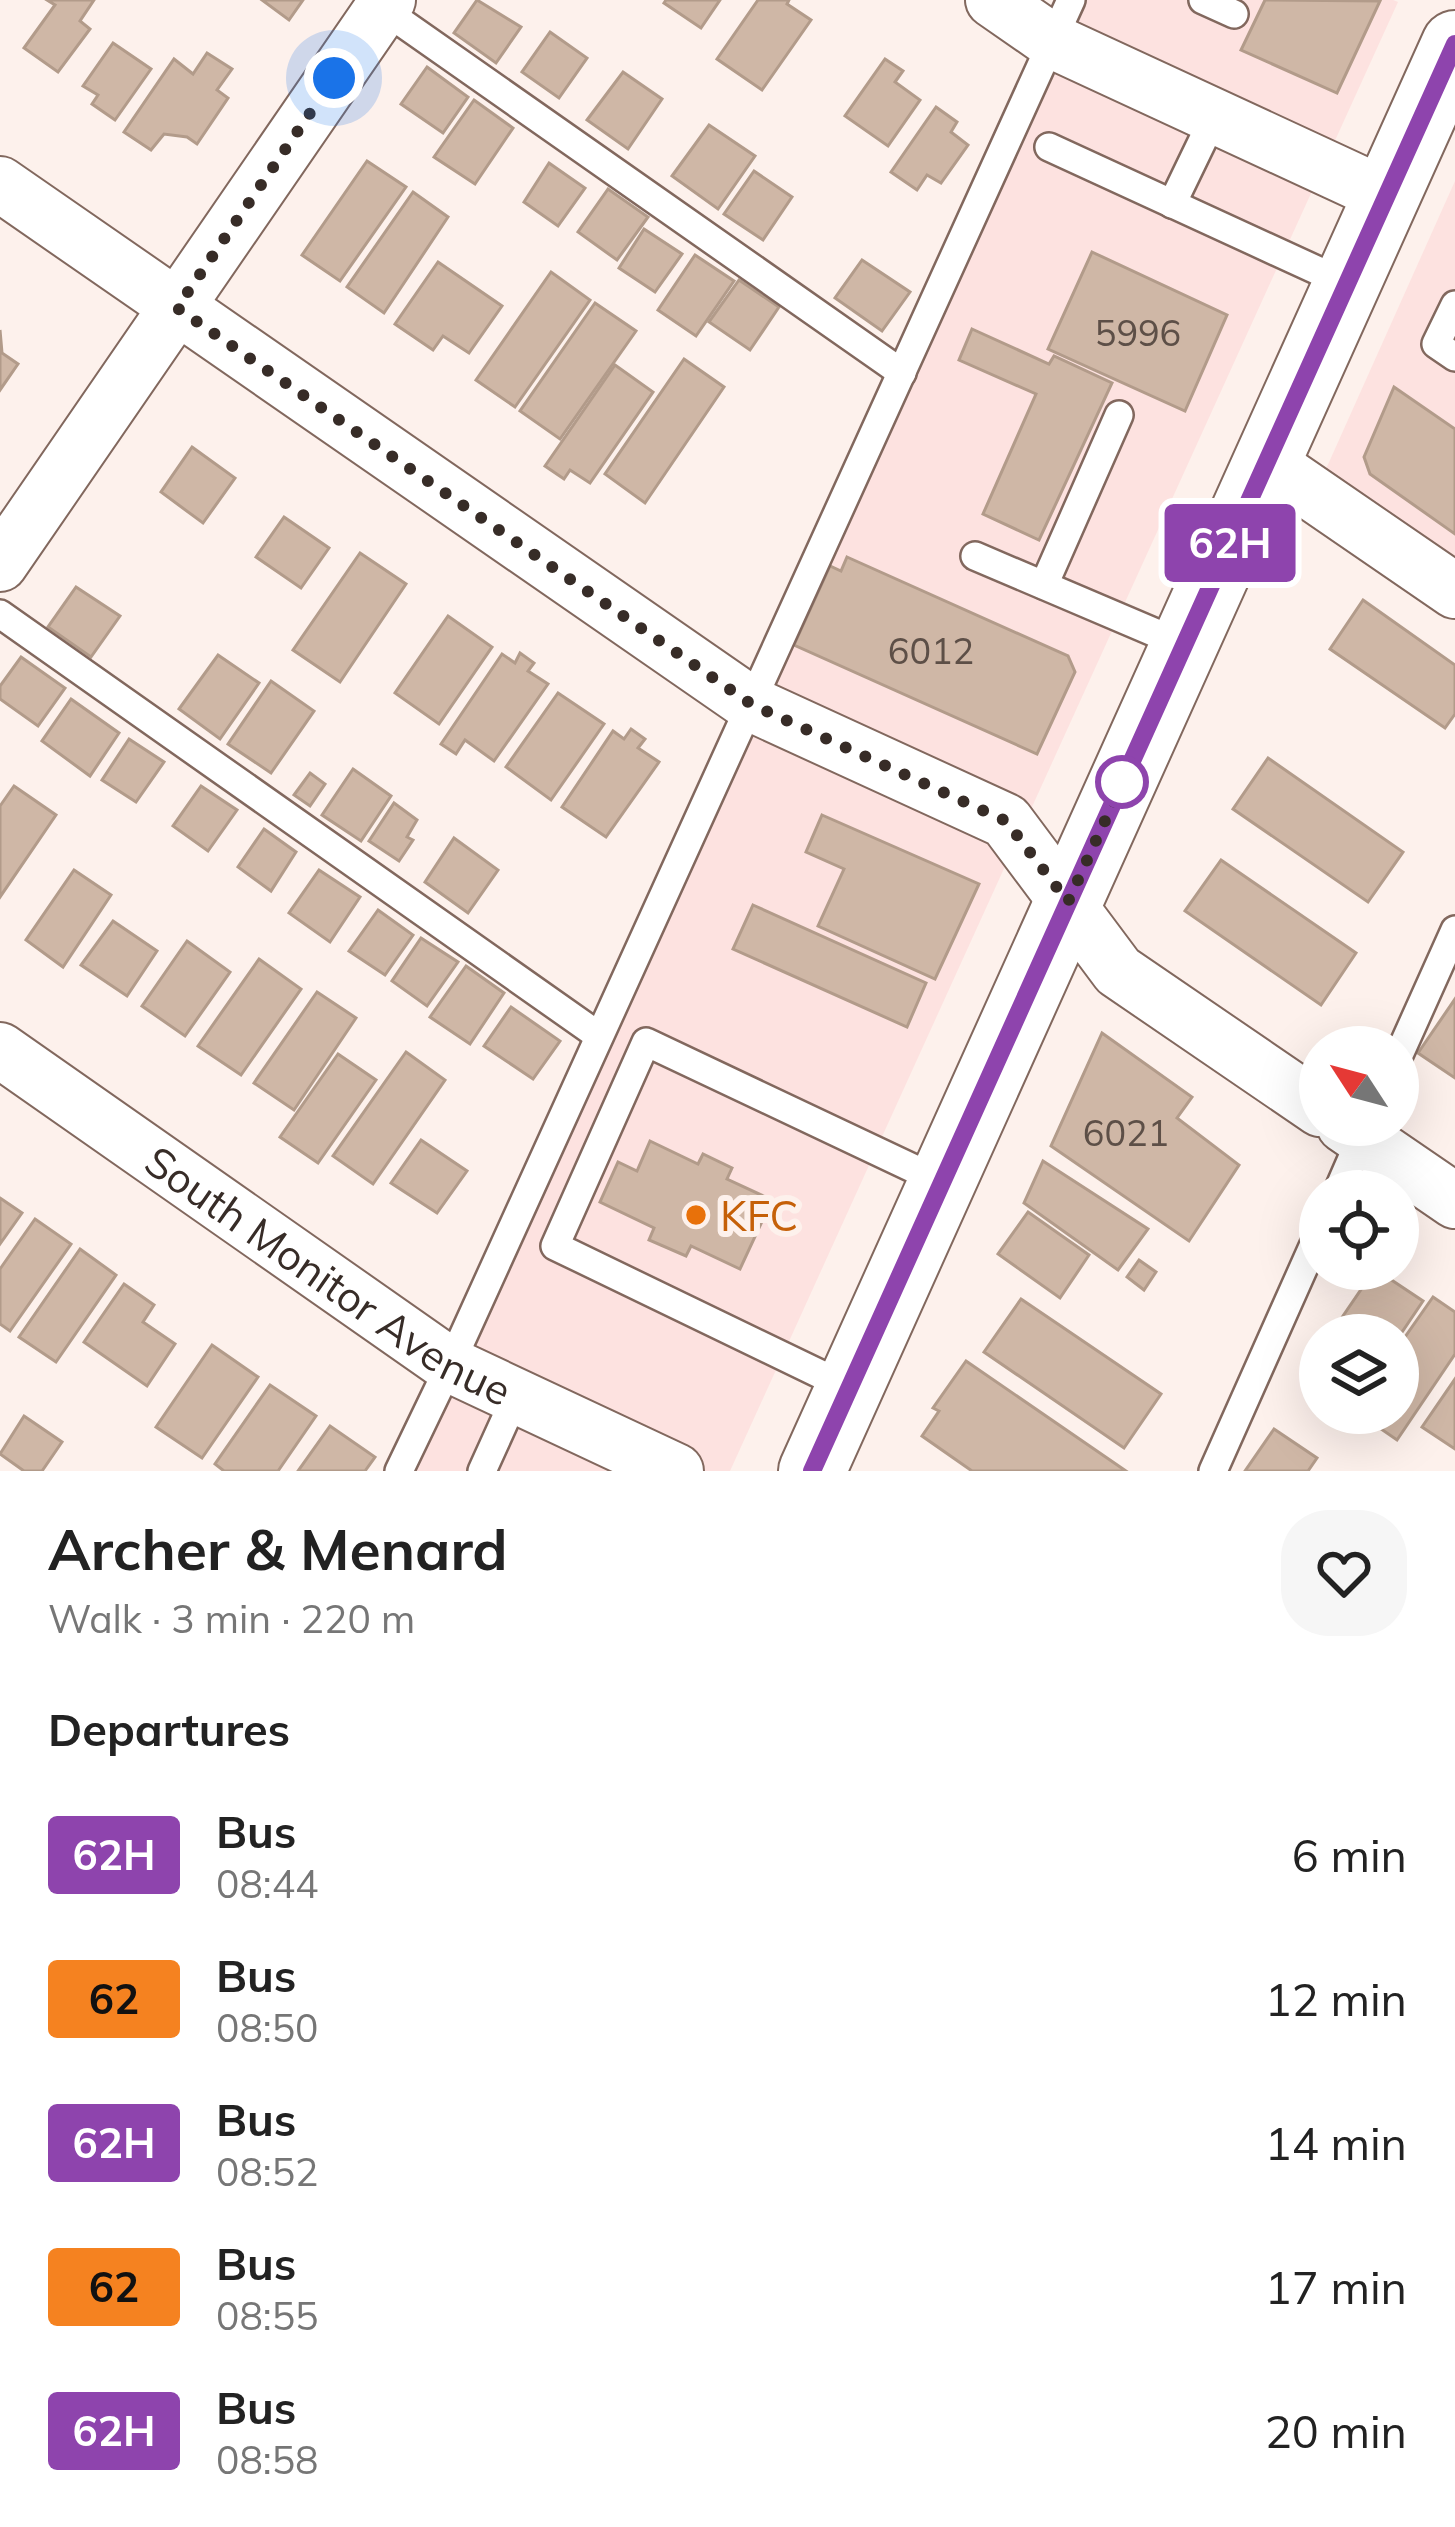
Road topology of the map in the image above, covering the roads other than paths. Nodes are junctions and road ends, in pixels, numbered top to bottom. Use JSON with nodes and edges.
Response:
{"nodes":[{"id":1,"x":993,"y":0,"type":"edge"},
{"id":2,"x":1203,"y":0,"type":"edge"},
{"id":3,"x":380,"y":3,"type":"edge"},
{"id":4,"x":1234,"y":14,"type":"dead end"},
{"id":5,"x":1062,"y":21,"type":"edge"},
{"id":6,"x":1449,"y":72,"type":"edge"},
{"id":7,"x":1214,"y":117,"type":"junction"},
{"id":8,"x":1049,"y":147,"type":"dead end"},
{"id":9,"x":0,"y":184,"type":"edge"},
{"id":10,"x":1387,"y":196,"type":"junction"},
{"id":11,"x":1172,"y":204,"type":"junction"},
{"id":12,"x":1347,"y":284,"type":"junction"},
{"id":13,"x":1455,"y":305,"type":"edge"},
{"id":14,"x":177,"y":308,"type":"junction"},
{"id":15,"x":1446,"y":351,"type":"edge"},
{"id":16,"x":902,"y":373,"type":"junction"},
{"id":17,"x":1119,"y":415,"type":"dead end"},
{"id":18,"x":1267,"y":462,"type":"junction"},
{"id":19,"x":975,"y":556,"type":"dead end"},
{"id":20,"x":0,"y":564,"type":"edge"},
{"id":21,"x":1044,"y":585,"type":"junction"},
{"id":22,"x":1455,"y":591,"type":"edge"},
{"id":23,"x":0,"y":614,"type":"edge"},
{"id":24,"x":1184,"y":645,"type":"junction"},
{"id":25,"x":751,"y":704,"type":"junction"},
{"id":26,"x":1068,"y":902,"type":"junction"},
{"id":27,"x":1455,"y":929,"type":"edge"},
{"id":28,"x":1412,"y":1026,"type":"edge"},
{"id":29,"x":599,"y":1036,"type":"junction"},
{"id":30,"x":0,"y":1049,"type":"edge"},
{"id":31,"x":1299,"y":1091,"type":"edge"},
{"id":32,"x":1379,"y":1146,"type":"edge"},
{"id":33,"x":942,"y":1182,"type":"junction"},
{"id":34,"x":1455,"y":1201,"type":"edge"},
{"id":35,"x":1299,"y":1278,"type":"edge"},
{"id":36,"x":450,"y":1365,"type":"junction"},
{"id":37,"x":849,"y":1388,"type":"junction"},
{"id":38,"x":516,"y":1396,"type":"junction"},
{"id":39,"x":652,"y":1466,"type":"edge"},
{"id":40,"x":398,"y":1471,"type":"edge"},
{"id":41,"x":482,"y":1471,"type":"edge"},
{"id":42,"x":812,"y":1471,"type":"edge"},
{"id":43,"x":1213,"y":1471,"type":"edge"}],
"edges":[{"from":1,"to":5,"type":"street"},
{"from":2,"to":4,"type":"lane"},
{"from":3,"to":14,"type":"street"},
{"from":3,"to":16,"type":"lane"},
{"from":5,"to":7,"type":"street"},
{"from":5,"to":16,"type":"lane"},
{"from":6,"to":10,"type":"main road"},
{"from":7,"to":10,"type":"street"},
{"from":7,"to":11,"type":"lane"},
{"from":8,"to":11,"type":"lane"},
{"from":9,"to":14,"type":"street"},
{"from":10,"to":12,"type":"main road"},
{"from":11,"to":12,"type":"lane"},
{"from":12,"to":18,"type":"main road"},
{"from":13,"to":15,"type":"lane"},
{"from":14,"to":20,"type":"street"},
{"from":14,"to":25,"type":"street"},
{"from":16,"to":25,"type":"lane"},
{"from":17,"to":21,"type":"lane"},
{"from":18,"to":22,"type":"street"},
{"from":18,"to":24,"type":"main road"},
{"from":19,"to":21,"type":"lane"},
{"from":21,"to":24,"type":"lane"},
{"from":23,"to":29,"type":"lane"},
{"from":24,"to":26,"type":"main road"},
{"from":25,"to":26,"type":"street"},
{"from":25,"to":29,"type":"lane"},
{"from":26,"to":31,"type":"street"},
{"from":26,"to":33,"type":"main road"},
{"from":27,"to":28,"type":"lane"},
{"from":29,"to":36,"type":"lane"},
{"from":30,"to":36,"type":"street","name":"South Monitor Avenue"},
{"from":32,"to":34,"type":"street"},
{"from":33,"to":37,"type":"main road"},
{"from":33,"to":37,"type":"lane"},
{"from":35,"to":43,"type":"lane"},
{"from":36,"to":38,"type":"street","name":"South Monitor Avenue"},
{"from":36,"to":40,"type":"lane"},
{"from":37,"to":42,"type":"main road"},
{"from":38,"to":39,"type":"street","name":"South Monitor Avenue"},
{"from":38,"to":41,"type":"lane"}]}
